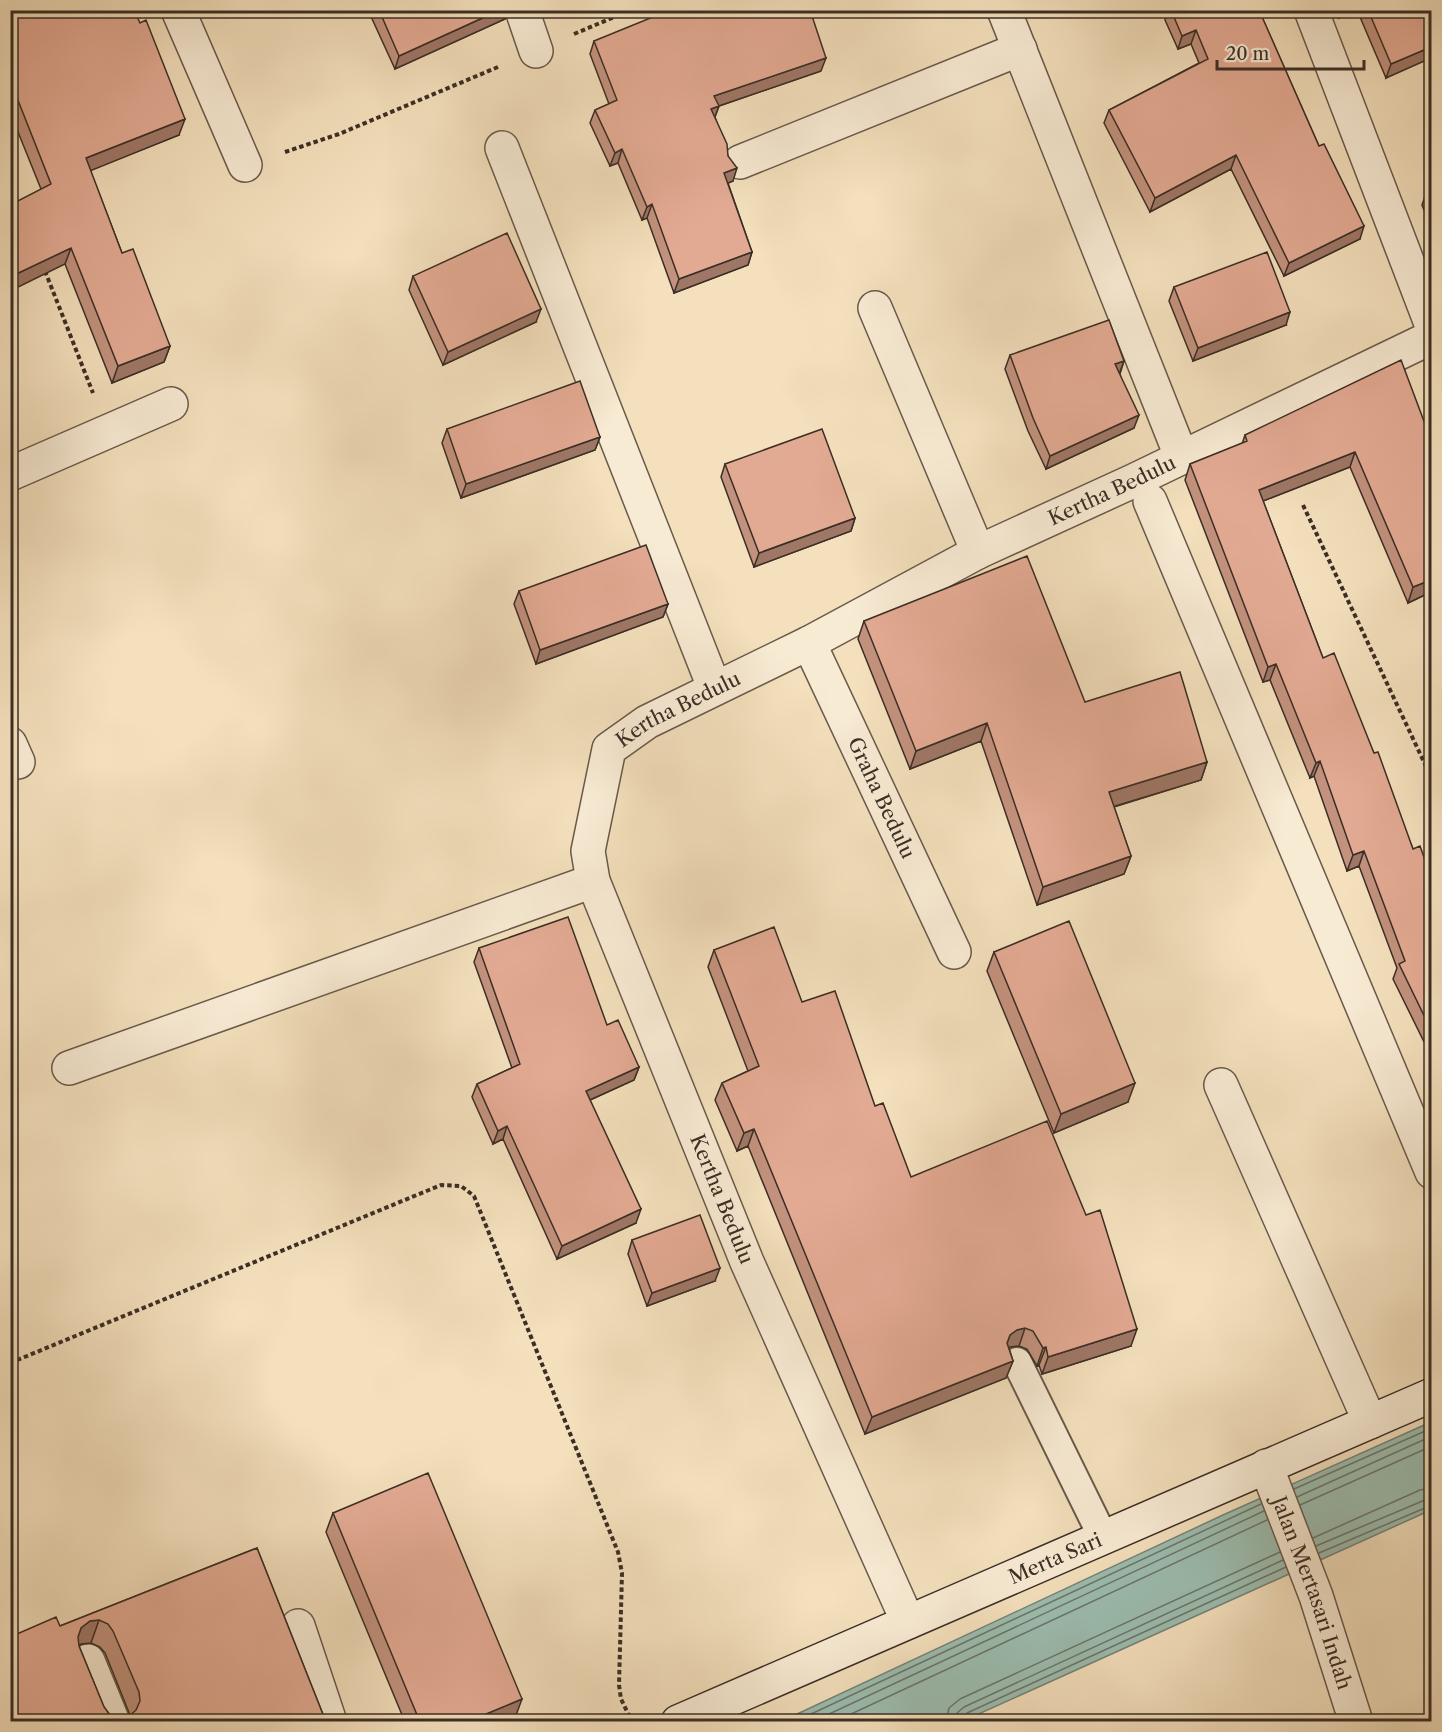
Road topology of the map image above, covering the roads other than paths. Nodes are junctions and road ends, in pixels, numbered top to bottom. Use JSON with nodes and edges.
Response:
{"nodes":[{"id":1,"x":178,"y":10,"type":"edge"},
{"id":2,"x":522,"y":10,"type":"edge"},
{"id":3,"x":1004,"y":10,"type":"edge"},
{"id":4,"x":1311,"y":10,"type":"edge"},
{"id":5,"x":1020,"y":49,"type":"junction"},
{"id":6,"x":536,"y":51,"type":"road end"},
{"id":7,"x":502,"y":148,"type":"dead end"},
{"id":8,"x":740,"y":162,"type":"dead end"},
{"id":9,"x":245,"y":165,"type":"road end"},
{"id":10,"x":875,"y":308,"type":"dead end"},
{"id":11,"x":1431,"y":326,"type":"edge"},
{"id":12,"x":1431,"y":338,"type":"edge"},
{"id":13,"x":171,"y":404,"type":"dead end"},
{"id":14,"x":1181,"y":456,"type":"junction"},
{"id":15,"x":10,"y":474,"type":"edge"},
{"id":16,"x":1150,"y":501,"type":"dead end"},
{"id":17,"x":978,"y":552,"type":"junction"},
{"id":18,"x":809,"y":643,"type":"junction"},
{"id":19,"x":714,"y":687,"type":"junction"},
{"id":20,"x":593,"y":881,"type":"junction"},
{"id":21,"x":954,"y":952,"type":"dead end"},
{"id":22,"x":69,"y":1068,"type":"dead end"},
{"id":23,"x":1221,"y":1085,"type":"dead end"},
{"id":24,"x":1431,"y":1172,"type":"edge"},
{"id":25,"x":1017,"y":1362,"type":"edge"},
{"id":26,"x":1431,"y":1395,"type":"edge"},
{"id":27,"x":1370,"y":1422,"type":"junction"},
{"id":28,"x":1270,"y":1476,"type":"junction"},
{"id":29,"x":1103,"y":1537,"type":"junction"},
{"id":30,"x":908,"y":1622,"type":"junction"},
{"id":31,"x":298,"y":1626,"type":"dead end"},
{"id":32,"x":88,"y":1662,"type":"edge"},
{"id":33,"x":113,"y":1722,"type":"edge"},
{"id":34,"x":330,"y":1722,"type":"edge"},
{"id":35,"x":678,"y":1722,"type":"edge"},
{"id":36,"x":1356,"y":1722,"type":"edge"}],
"edges":[{"from":1,"to":9,"type":"street"},
{"from":2,"to":6,"type":"street"},
{"from":3,"to":5,"type":"street"},
{"from":4,"to":11,"type":"street"},
{"from":5,"to":8,"type":"street"},
{"from":5,"to":14,"type":"street"},
{"from":7,"to":19,"type":"street"},
{"from":10,"to":17,"type":"street"},
{"from":12,"to":14,"type":"street","name":"Kertha Bedulu"},
{"from":13,"to":15,"type":"street"},
{"from":14,"to":17,"type":"street","name":"Kertha Bedulu"},
{"from":16,"to":24,"type":"street"},
{"from":17,"to":18,"type":"street","name":"Kertha Bedulu"},
{"from":18,"to":19,"type":"street","name":"Kertha Bedulu"},
{"from":18,"to":21,"type":"street","name":"Graha Bedulu"},
{"from":19,"to":20,"type":"street","name":"Kertha Bedulu"},
{"from":20,"to":22,"type":"street"},
{"from":20,"to":30,"type":"street","name":"Kertha Bedulu"},
{"from":23,"to":27,"type":"street"},
{"from":25,"to":29,"type":"lane"},
{"from":26,"to":27,"type":"street","name":"Merta Sari"},
{"from":27,"to":28,"type":"street","name":"Merta Sari"},
{"from":28,"to":29,"type":"street","name":"Merta Sari"},
{"from":28,"to":36,"type":"street","name":"Jalan Mertasari Indah"},
{"from":29,"to":30,"type":"street","name":"Merta Sari"},
{"from":30,"to":35,"type":"street","name":"Merta Sari"},
{"from":31,"to":34,"type":"street"},
{"from":32,"to":33,"type":"street"}]}
